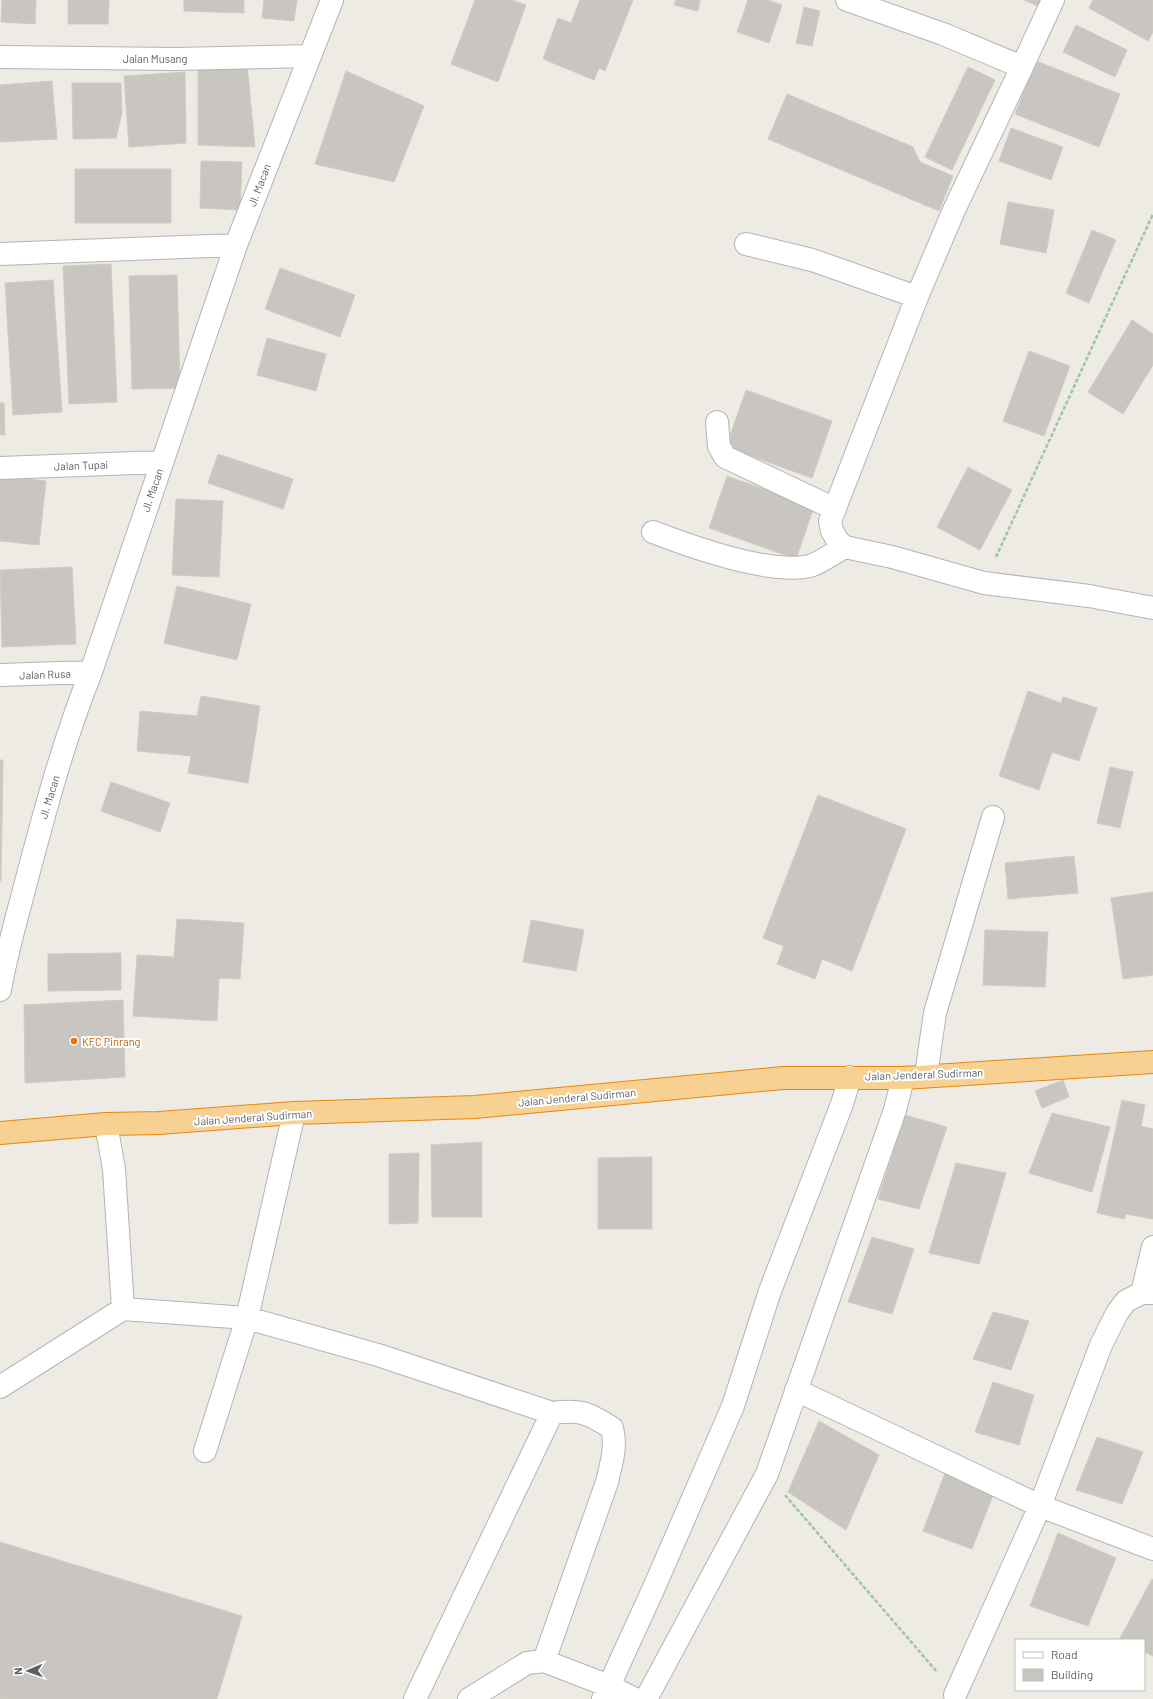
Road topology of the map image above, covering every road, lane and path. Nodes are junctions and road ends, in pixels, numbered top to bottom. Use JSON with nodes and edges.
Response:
{"nodes":[{"id":1,"x":332,"y":0,"type":"edge"},
{"id":2,"x":847,"y":0,"type":"edge"},
{"id":3,"x":1053,"y":0,"type":"edge"},
{"id":4,"x":310,"y":56,"type":"junction"},
{"id":5,"x":0,"y":57,"type":"edge"},
{"id":6,"x":1022,"y":67,"type":"junction"},
{"id":7,"x":1153,"y":214,"type":"edge"},
{"id":8,"x":746,"y":244,"type":"dead end"},
{"id":9,"x":236,"y":245,"type":"junction"},
{"id":10,"x":0,"y":254,"type":"edge"},
{"id":11,"x":917,"y":297,"type":"junction"},
{"id":12,"x":717,"y":422,"type":"dead end"},
{"id":13,"x":162,"y":462,"type":"junction"},
{"id":14,"x":0,"y":468,"type":"edge"},
{"id":15,"x":835,"y":509,"type":"junction"},
{"id":16,"x":653,"y":532,"type":"dead end"},
{"id":17,"x":845,"y":547,"type":"junction"},
{"id":18,"x":984,"y":583,"type":"junction"},
{"id":19,"x":1153,"y":608,"type":"edge"},
{"id":20,"x":91,"y":672,"type":"junction"},
{"id":21,"x":0,"y":675,"type":"edge"},
{"id":22,"x":993,"y":817,"type":"dead end"},
{"id":23,"x":0,"y":990,"type":"edge"},
{"id":24,"x":1153,"y":1062,"type":"edge"},
{"id":25,"x":926,"y":1075,"type":"junction"},
{"id":26,"x":850,"y":1077,"type":"junction"},
{"id":27,"x":903,"y":1078,"type":"junction"},
{"id":28,"x":294,"y":1113,"type":"junction"},
{"id":29,"x":106,"y":1124,"type":"junction"},
{"id":30,"x":0,"y":1133,"type":"edge"},
{"id":31,"x":1153,"y":1247,"type":"edge"},
{"id":32,"x":1148,"y":1293,"type":"edge"},
{"id":33,"x":123,"y":1309,"type":"junction"},
{"id":34,"x":247,"y":1318,"type":"junction"},
{"id":35,"x":0,"y":1388,"type":"edge"},
{"id":36,"x":796,"y":1390,"type":"junction"},
{"id":37,"x":552,"y":1413,"type":"junction"},
{"id":38,"x":205,"y":1451,"type":"dead end"},
{"id":39,"x":767,"y":1474,"type":"junction"},
{"id":40,"x":1040,"y":1506,"type":"junction"},
{"id":41,"x":1153,"y":1548,"type":"edge"},
{"id":42,"x":544,"y":1661,"type":"junction"},
{"id":43,"x":606,"y":1693,"type":"edge"},
{"id":44,"x":955,"y":1694,"type":"joint"},
{"id":45,"x":415,"y":1699,"type":"edge"},
{"id":46,"x":469,"y":1699,"type":"edge"},
{"id":47,"x":636,"y":1699,"type":"edge"},
{"id":48,"x":646,"y":1699,"type":"edge"}],
"edges":[{"from":1,"to":4,"type":"street","name":"Jl. Macan"},
{"from":2,"to":6,"type":"street"},
{"from":3,"to":6,"type":"street"},
{"from":4,"to":5,"type":"street","name":"Jalan Musang"},
{"from":4,"to":9,"type":"street","name":"Jl. Macan"},
{"from":6,"to":11,"type":"street"},
{"from":7,"to":18,"type":"path"},
{"from":8,"to":11,"type":"street"},
{"from":9,"to":10,"type":"street"},
{"from":9,"to":13,"type":"street","name":"Jl. Macan"},
{"from":11,"to":15,"type":"street"},
{"from":12,"to":15,"type":"street"},
{"from":13,"to":14,"type":"street","name":"Jalan Tupai"},
{"from":13,"to":20,"type":"street","name":"Jl. Macan"},
{"from":15,"to":17,"type":"street"},
{"from":16,"to":17,"type":"street"},
{"from":17,"to":18,"type":"street"},
{"from":18,"to":19,"type":"street"},
{"from":20,"to":21,"type":"street","name":"Jalan Rusa"},
{"from":20,"to":23,"type":"street","name":"Jl. Macan"},
{"from":22,"to":25,"type":"street"},
{"from":24,"to":25,"type":"highway","name":"Jalan Jenderal Sudirman"},
{"from":25,"to":27,"type":"highway","name":"Jalan Jenderal Sudirman"},
{"from":26,"to":27,"type":"highway","name":"Jalan Jenderal Sudirman"},
{"from":26,"to":28,"type":"highway","name":"Jalan Jenderal Sudirman"},
{"from":26,"to":43,"type":"street"},
{"from":27,"to":36,"type":"street"},
{"from":28,"to":29,"type":"highway","name":"Jalan Jenderal Sudirman"},
{"from":28,"to":34,"type":"street"},
{"from":29,"to":30,"type":"highway","name":"Jalan Jenderal Sudirman"},
{"from":29,"to":33,"type":"street"},
{"from":31,"to":32,"type":"street"},
{"from":32,"to":40,"type":"street"},
{"from":33,"to":34,"type":"street"},
{"from":33,"to":35,"type":"street"},
{"from":34,"to":37,"type":"street"},
{"from":34,"to":38,"type":"street"},
{"from":36,"to":39,"type":"street"},
{"from":36,"to":40,"type":"street"},
{"from":37,"to":42,"type":"street"},
{"from":37,"to":45,"type":"street"},
{"from":39,"to":44,"type":"path"},
{"from":39,"to":48,"type":"street"},
{"from":40,"to":41,"type":"street"},
{"from":40,"to":44,"type":"street"},
{"from":42,"to":43,"type":"street"},
{"from":42,"to":46,"type":"street"},
{"from":43,"to":47,"type":"street"}]}
